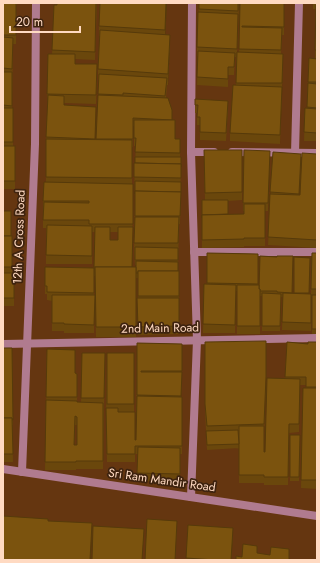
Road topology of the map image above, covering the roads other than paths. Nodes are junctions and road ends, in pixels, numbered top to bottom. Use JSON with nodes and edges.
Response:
{"nodes":[{"id":1,"x":36,"y":3,"type":"edge"},
{"id":2,"x":192,"y":3,"type":"edge"},
{"id":3,"x":300,"y":3,"type":"edge"},
{"id":4,"x":191,"y":152,"type":"junction"},
{"id":5,"x":295,"y":153,"type":"junction"},
{"id":6,"x":317,"y":153,"type":"edge"},
{"id":7,"x":194,"y":252,"type":"junction"},
{"id":8,"x":317,"y":252,"type":"edge"},
{"id":9,"x":317,"y":338,"type":"edge"},
{"id":10,"x":197,"y":340,"type":"junction"},
{"id":11,"x":27,"y":343,"type":"junction"},
{"id":12,"x":3,"y":344,"type":"edge"},
{"id":13,"x":3,"y":469,"type":"edge"},
{"id":14,"x":22,"y":472,"type":"junction"},
{"id":15,"x":191,"y":497,"type":"junction"},
{"id":16,"x":317,"y":516,"type":"edge"}],
"edges":[{"from":1,"to":11,"type":"street","name":"12th A Cross Road"},
{"from":2,"to":4,"type":"street"},
{"from":3,"to":5,"type":"street"},
{"from":4,"to":5,"type":"street"},
{"from":4,"to":7,"type":"street"},
{"from":5,"to":6,"type":"street"},
{"from":7,"to":8,"type":"street"},
{"from":7,"to":10,"type":"street"},
{"from":9,"to":10,"type":"street","name":"2nd Main Road"},
{"from":10,"to":11,"type":"street","name":"2nd Main Road"},
{"from":10,"to":15,"type":"street"},
{"from":11,"to":12,"type":"street","name":"2nd Main Road"},
{"from":11,"to":14,"type":"street","name":"12th A Cross Road"},
{"from":13,"to":14,"type":"street","name":"Sri Ram Mandir Road"},
{"from":14,"to":15,"type":"street","name":"Sri Ram Mandir Road"},
{"from":15,"to":16,"type":"street","name":"Sri Ram Mandir Road"}]}
